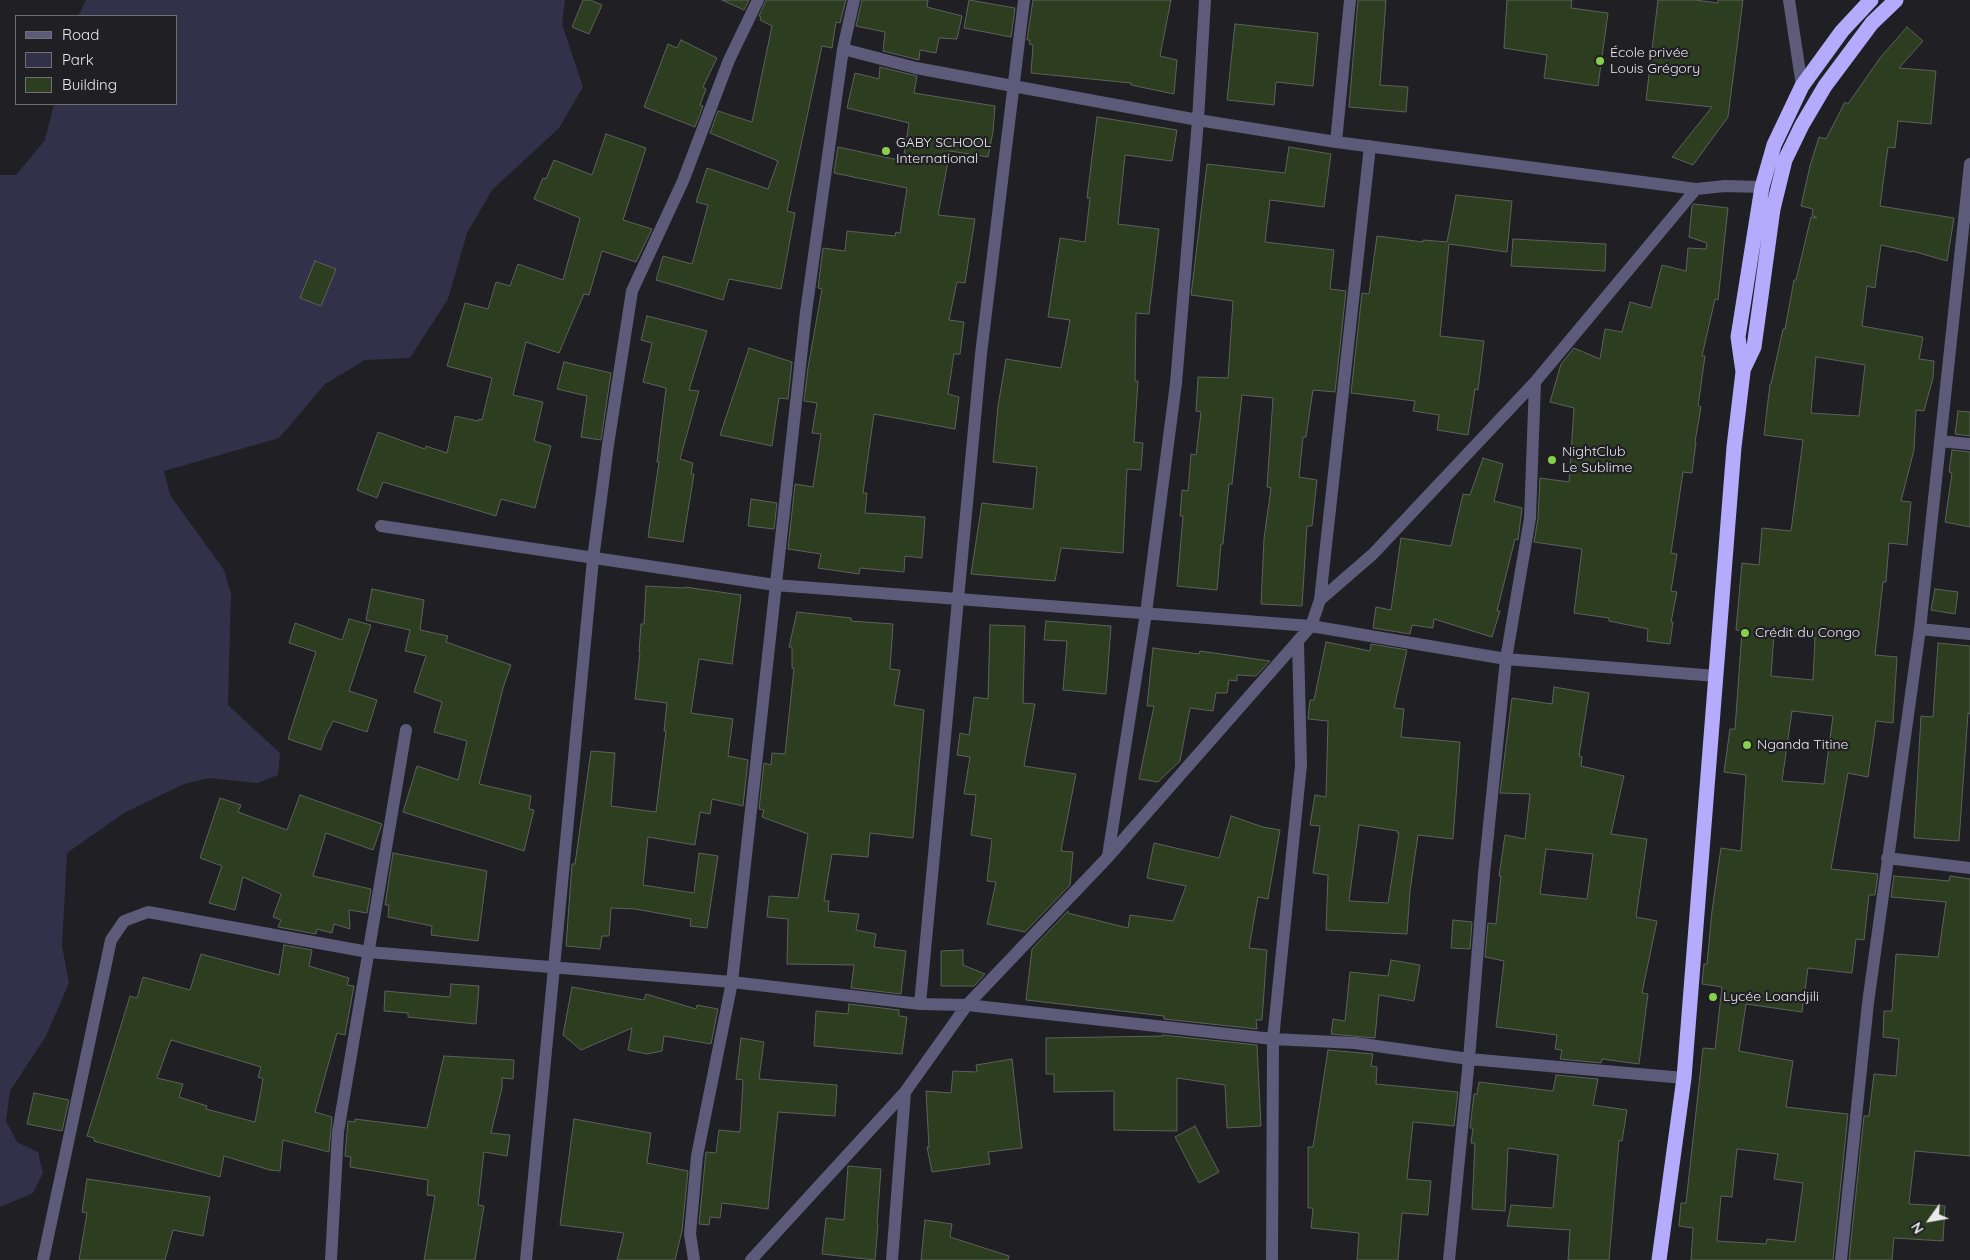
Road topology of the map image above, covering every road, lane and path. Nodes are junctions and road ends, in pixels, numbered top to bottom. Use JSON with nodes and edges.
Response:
{"nodes":[{"id":1,"x":758,"y":0,"type":"edge"},
{"id":2,"x":854,"y":0,"type":"edge"},
{"id":3,"x":1024,"y":0,"type":"edge"},
{"id":4,"x":1205,"y":0,"type":"edge"},
{"id":5,"x":1350,"y":0,"type":"edge"},
{"id":6,"x":1788,"y":0,"type":"edge"},
{"id":7,"x":1871,"y":0,"type":"edge"},
{"id":8,"x":1896,"y":0,"type":"edge"},
{"id":9,"x":843,"y":49,"type":"junction"},
{"id":10,"x":1014,"y":86,"type":"junction"},
{"id":11,"x":1802,"y":86,"type":"junction"},
{"id":12,"x":1198,"y":120,"type":"junction"},
{"id":13,"x":1336,"y":142,"type":"junction"},
{"id":14,"x":1370,"y":146,"type":"junction"},
{"id":15,"x":1970,"y":164,"type":"edge"},
{"id":16,"x":1762,"y":188,"type":"junction"},
{"id":17,"x":1696,"y":189,"type":"junction"},
{"id":18,"x":1964,"y":275,"type":"edge"},
{"id":19,"x":1743,"y":372,"type":"junction"},
{"id":20,"x":1535,"y":382,"type":"junction"},
{"id":21,"x":1940,"y":441,"type":"junction"},
{"id":22,"x":1970,"y":444,"type":"edge"},
{"id":23,"x":381,"y":526,"type":"dead end"},
{"id":24,"x":593,"y":559,"type":"junction"},
{"id":25,"x":775,"y":585,"type":"junction"},
{"id":26,"x":959,"y":598,"type":"junction"},
{"id":27,"x":1320,"y":600,"type":"junction"},
{"id":28,"x":1146,"y":613,"type":"junction"},
{"id":29,"x":1311,"y":626,"type":"junction"},
{"id":30,"x":1920,"y":629,"type":"junction"},
{"id":31,"x":1970,"y":634,"type":"edge"},
{"id":32,"x":1298,"y":642,"type":"junction"},
{"id":33,"x":1506,"y":659,"type":"junction"},
{"id":34,"x":1716,"y":676,"type":"junction"},
{"id":35,"x":406,"y":730,"type":"dead end"},
{"id":36,"x":1108,"y":857,"type":"junction"},
{"id":37,"x":1887,"y":858,"type":"junction"},
{"id":38,"x":1970,"y":868,"type":"edge"},
{"id":39,"x":368,"y":952,"type":"junction"},
{"id":40,"x":554,"y":967,"type":"junction"},
{"id":41,"x":732,"y":982,"type":"junction"},
{"id":42,"x":920,"y":1004,"type":"junction"},
{"id":43,"x":967,"y":1005,"type":"junction"},
{"id":44,"x":1273,"y":1039,"type":"junction"},
{"id":45,"x":1469,"y":1059,"type":"junction"},
{"id":46,"x":1684,"y":1078,"type":"junction"},
{"id":47,"x":905,"y":1092,"type":"junction"},
{"id":48,"x":43,"y":1260,"type":"edge"},
{"id":49,"x":331,"y":1260,"type":"edge"},
{"id":50,"x":526,"y":1260,"type":"edge"},
{"id":51,"x":694,"y":1260,"type":"edge"},
{"id":52,"x":751,"y":1260,"type":"edge"},
{"id":53,"x":892,"y":1260,"type":"edge"},
{"id":54,"x":1272,"y":1260,"type":"edge"},
{"id":55,"x":1449,"y":1260,"type":"edge"},
{"id":56,"x":1659,"y":1260,"type":"edge"},
{"id":57,"x":1841,"y":1260,"type":"edge"}],
"edges":[{"from":1,"to":24,"type":"street"},
{"from":2,"to":9,"type":"street"},
{"from":3,"to":10,"type":"street"},
{"from":4,"to":12,"type":"street"},
{"from":5,"to":13,"type":"street"},
{"from":6,"to":11,"type":"street"},
{"from":7,"to":11,"type":"highway"},
{"from":8,"to":19,"type":"highway"},
{"from":9,"to":10,"type":"street"},
{"from":9,"to":25,"type":"street"},
{"from":10,"to":12,"type":"street"},
{"from":10,"to":26,"type":"street"},
{"from":11,"to":16,"type":"highway"},
{"from":12,"to":13,"type":"street"},
{"from":12,"to":28,"type":"street"},
{"from":13,"to":14,"type":"street"},
{"from":14,"to":17,"type":"street"},
{"from":14,"to":27,"type":"street"},
{"from":15,"to":18,"type":"street"},
{"from":16,"to":17,"type":"street"},
{"from":16,"to":19,"type":"highway"},
{"from":17,"to":20,"type":"street"},
{"from":18,"to":21,"type":"street"},
{"from":19,"to":34,"type":"highway"},
{"from":20,"to":27,"type":"street"},
{"from":20,"to":33,"type":"street"},
{"from":21,"to":22,"type":"street"},
{"from":21,"to":30,"type":"street"},
{"from":23,"to":24,"type":"street"},
{"from":24,"to":25,"type":"street"},
{"from":24,"to":40,"type":"street"},
{"from":25,"to":26,"type":"street"},
{"from":25,"to":41,"type":"street"},
{"from":26,"to":28,"type":"street"},
{"from":26,"to":42,"type":"street"},
{"from":27,"to":29,"type":"street"},
{"from":28,"to":29,"type":"street"},
{"from":28,"to":36,"type":"street"},
{"from":29,"to":32,"type":"street"},
{"from":29,"to":33,"type":"street"},
{"from":30,"to":31,"type":"street"},
{"from":30,"to":37,"type":"street"},
{"from":32,"to":36,"type":"street"},
{"from":32,"to":44,"type":"street"},
{"from":33,"to":34,"type":"street"},
{"from":33,"to":45,"type":"street"},
{"from":34,"to":46,"type":"highway"},
{"from":35,"to":39,"type":"street"},
{"from":36,"to":43,"type":"street"},
{"from":37,"to":38,"type":"street"},
{"from":37,"to":57,"type":"street"},
{"from":39,"to":40,"type":"street"},
{"from":39,"to":48,"type":"street"},
{"from":39,"to":49,"type":"street"},
{"from":40,"to":41,"type":"street"},
{"from":40,"to":50,"type":"street"},
{"from":41,"to":42,"type":"street"},
{"from":41,"to":51,"type":"street"},
{"from":42,"to":43,"type":"street"},
{"from":43,"to":44,"type":"street"},
{"from":43,"to":47,"type":"street"},
{"from":44,"to":45,"type":"street"},
{"from":44,"to":54,"type":"street"},
{"from":45,"to":46,"type":"street"},
{"from":45,"to":55,"type":"street"},
{"from":46,"to":56,"type":"highway"},
{"from":47,"to":52,"type":"street"},
{"from":47,"to":53,"type":"street"}]}
